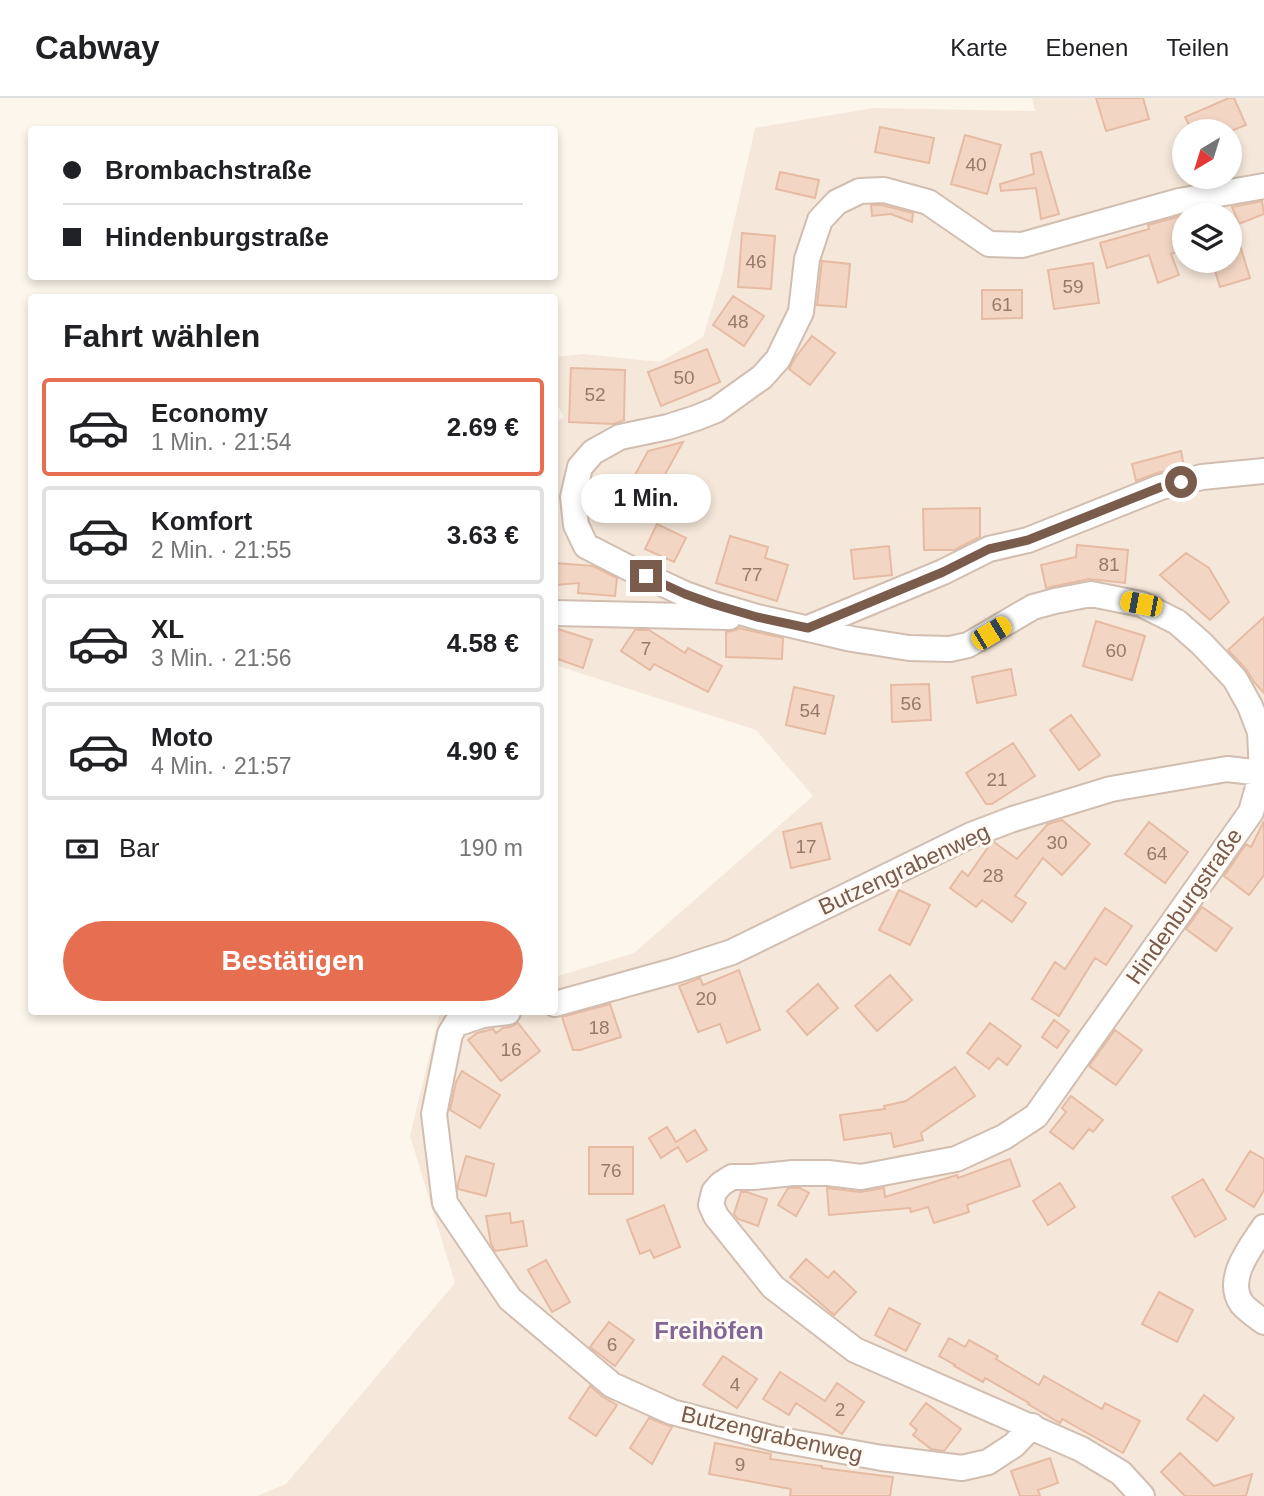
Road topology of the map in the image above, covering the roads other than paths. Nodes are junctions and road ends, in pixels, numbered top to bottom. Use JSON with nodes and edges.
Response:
{"nodes":[{"id":1,"x":1264,"y":186,"type":"edge"},
{"id":2,"x":1264,"y":471,"type":"edge"},
{"id":3,"x":558,"y":613,"type":"edge"},
{"id":4,"x":757,"y":617,"type":"junction"},
{"id":5,"x":808,"y":628,"type":"junction"},
{"id":6,"x":1262,"y":773,"type":"edge"},
{"id":7,"x":558,"y":1003,"type":"edge"},
{"id":8,"x":483,"y":1015,"type":"edge"},
{"id":9,"x":1264,"y":1227,"type":"edge"},
{"id":10,"x":1264,"y":1322,"type":"edge"},
{"id":11,"x":1032,"y":1426,"type":"junction"},
{"id":12,"x":1142,"y":1496,"type":"edge"}],
"edges":[{"from":1,"to":4,"type":"street","name":"Hindenburgstraße"},
{"from":2,"to":5,"type":"street"},
{"from":3,"to":4,"type":"street"},
{"from":4,"to":5,"type":"street","name":"Hindenburgstraße"},
{"from":5,"to":6,"type":"street","name":"Hindenburgstraße"},
{"from":6,"to":7,"type":"street","name":"Butzengrabenweg"},
{"from":6,"to":11,"type":"street","name":"Hindenburgstraße"},
{"from":8,"to":11,"type":"street","name":"Butzengrabenweg"},
{"from":9,"to":10,"type":"street"},
{"from":11,"to":12,"type":"street","name":"Hindenburgstraße"}]}
